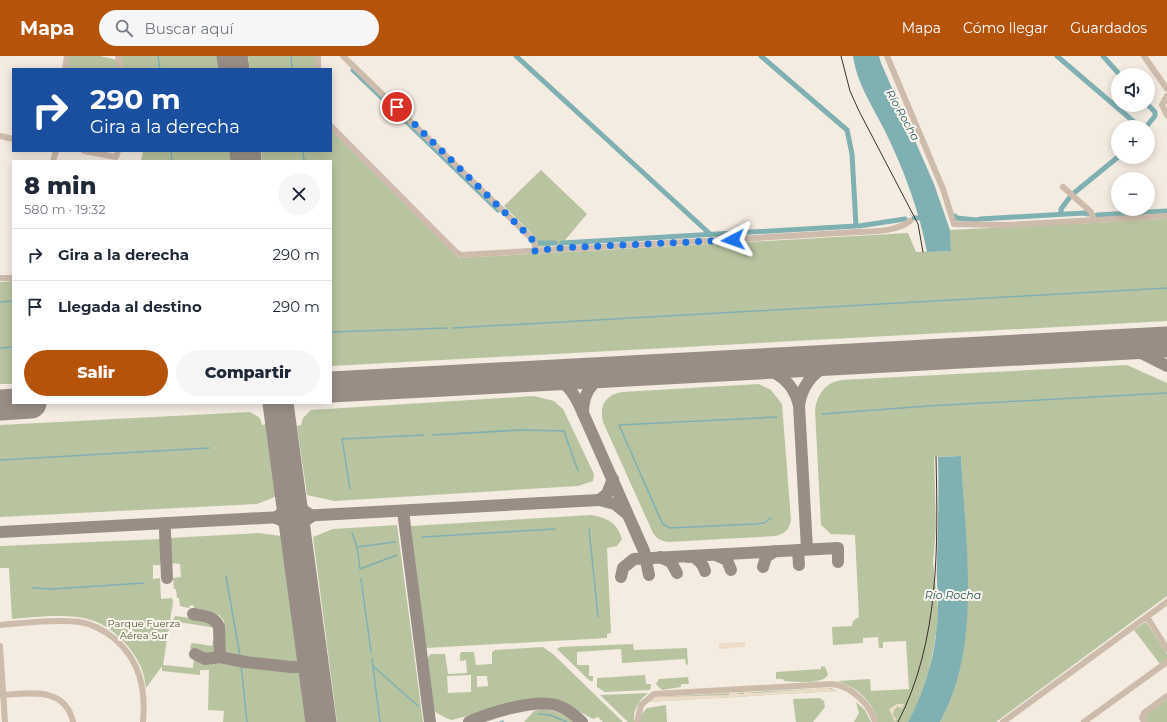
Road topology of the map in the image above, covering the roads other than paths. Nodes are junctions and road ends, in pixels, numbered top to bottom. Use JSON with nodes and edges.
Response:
{"nodes":[{"id":1,"x":67,"y":56,"type":"edge"},
{"id":2,"x":118,"y":56,"type":"edge"},
{"id":3,"x":318,"y":56,"type":"edge"},
{"id":4,"x":343,"y":56,"type":"edge"},
{"id":5,"x":887,"y":56,"type":"edge"},
{"id":6,"x":1144,"y":56,"type":"edge"},
{"id":7,"x":65,"y":68,"type":"edge"},
{"id":8,"x":120,"y":68,"type":"edge"},
{"id":9,"x":318,"y":68,"type":"edge"},
{"id":10,"x":1167,"y":89,"type":"edge"},
{"id":11,"x":1167,"y":96,"type":"edge"},
{"id":12,"x":1167,"y":116,"type":"edge"},
{"id":13,"x":332,"y":127,"type":"edge"},
{"id":14,"x":0,"y":136,"type":"edge"},
{"id":15,"x":12,"y":138,"type":"edge"},
{"id":16,"x":95,"y":152,"type":"edge"},
{"id":17,"x":117,"y":154,"type":"edge"},
{"id":18,"x":1063,"y":187,"type":"dead end"},
{"id":19,"x":1167,"y":216,"type":"edge"},
{"id":20,"x":1094,"y":220,"type":"junction"},
{"id":21,"x":910,"y":221,"type":"dead end"},
{"id":22,"x":535,"y":251,"type":"junction"},
{"id":23,"x":0,"y":278,"type":"edge"},
{"id":24,"x":12,"y":278,"type":"edge"},
{"id":25,"x":1167,"y":602,"type":"edge"},
{"id":26,"x":1147,"y":617,"type":"junction"},
{"id":27,"x":0,"y":625,"type":"edge"},
{"id":28,"x":0,"y":646,"type":"edge"},
{"id":29,"x":1167,"y":649,"type":"edge"},
{"id":30,"x":1167,"y":662,"type":"edge"},
{"id":31,"x":1,"y":695,"type":"edge"},
{"id":32,"x":1167,"y":696,"type":"edge"},
{"id":33,"x":1012,"y":719,"type":"edge"},
{"id":34,"x":1143,"y":719,"type":"edge"},
{"id":35,"x":4,"y":722,"type":"edge"},
{"id":36,"x":73,"y":722,"type":"edge"},
{"id":37,"x":143,"y":722,"type":"edge"},
{"id":38,"x":637,"y":722,"type":"edge"},
{"id":39,"x":875,"y":722,"type":"edge"},
{"id":40,"x":1003,"y":722,"type":"edge"},
{"id":41,"x":1084,"y":722,"type":"edge"}],
"edges":[{"from":1,"to":7,"type":"street"},
{"from":2,"to":8,"type":"street"},
{"from":3,"to":9,"type":"street"},
{"from":4,"to":22,"type":"street"},
{"from":5,"to":20,"type":"street"},
{"from":6,"to":10,"type":"street"},
{"from":11,"to":12,"type":"street"},
{"from":13,"to":22,"type":"street"},
{"from":14,"to":15,"type":"street"},
{"from":16,"to":17,"type":"street"},
{"from":18,"to":20,"type":"street"},
{"from":19,"to":20,"type":"street"},
{"from":21,"to":22,"type":"street"},
{"from":23,"to":24,"type":"street"},
{"from":25,"to":26,"type":"street"},
{"from":26,"to":29,"type":"street"},
{"from":26,"to":33,"type":"street"},
{"from":27,"to":37,"type":"street"},
{"from":28,"to":31,"type":"street"},
{"from":30,"to":41,"type":"street"},
{"from":31,"to":35,"type":"street"},
{"from":31,"to":36,"type":"street"},
{"from":32,"to":34,"type":"street"},
{"from":33,"to":40,"type":"street"},
{"from":38,"to":39,"type":"street"}]}
